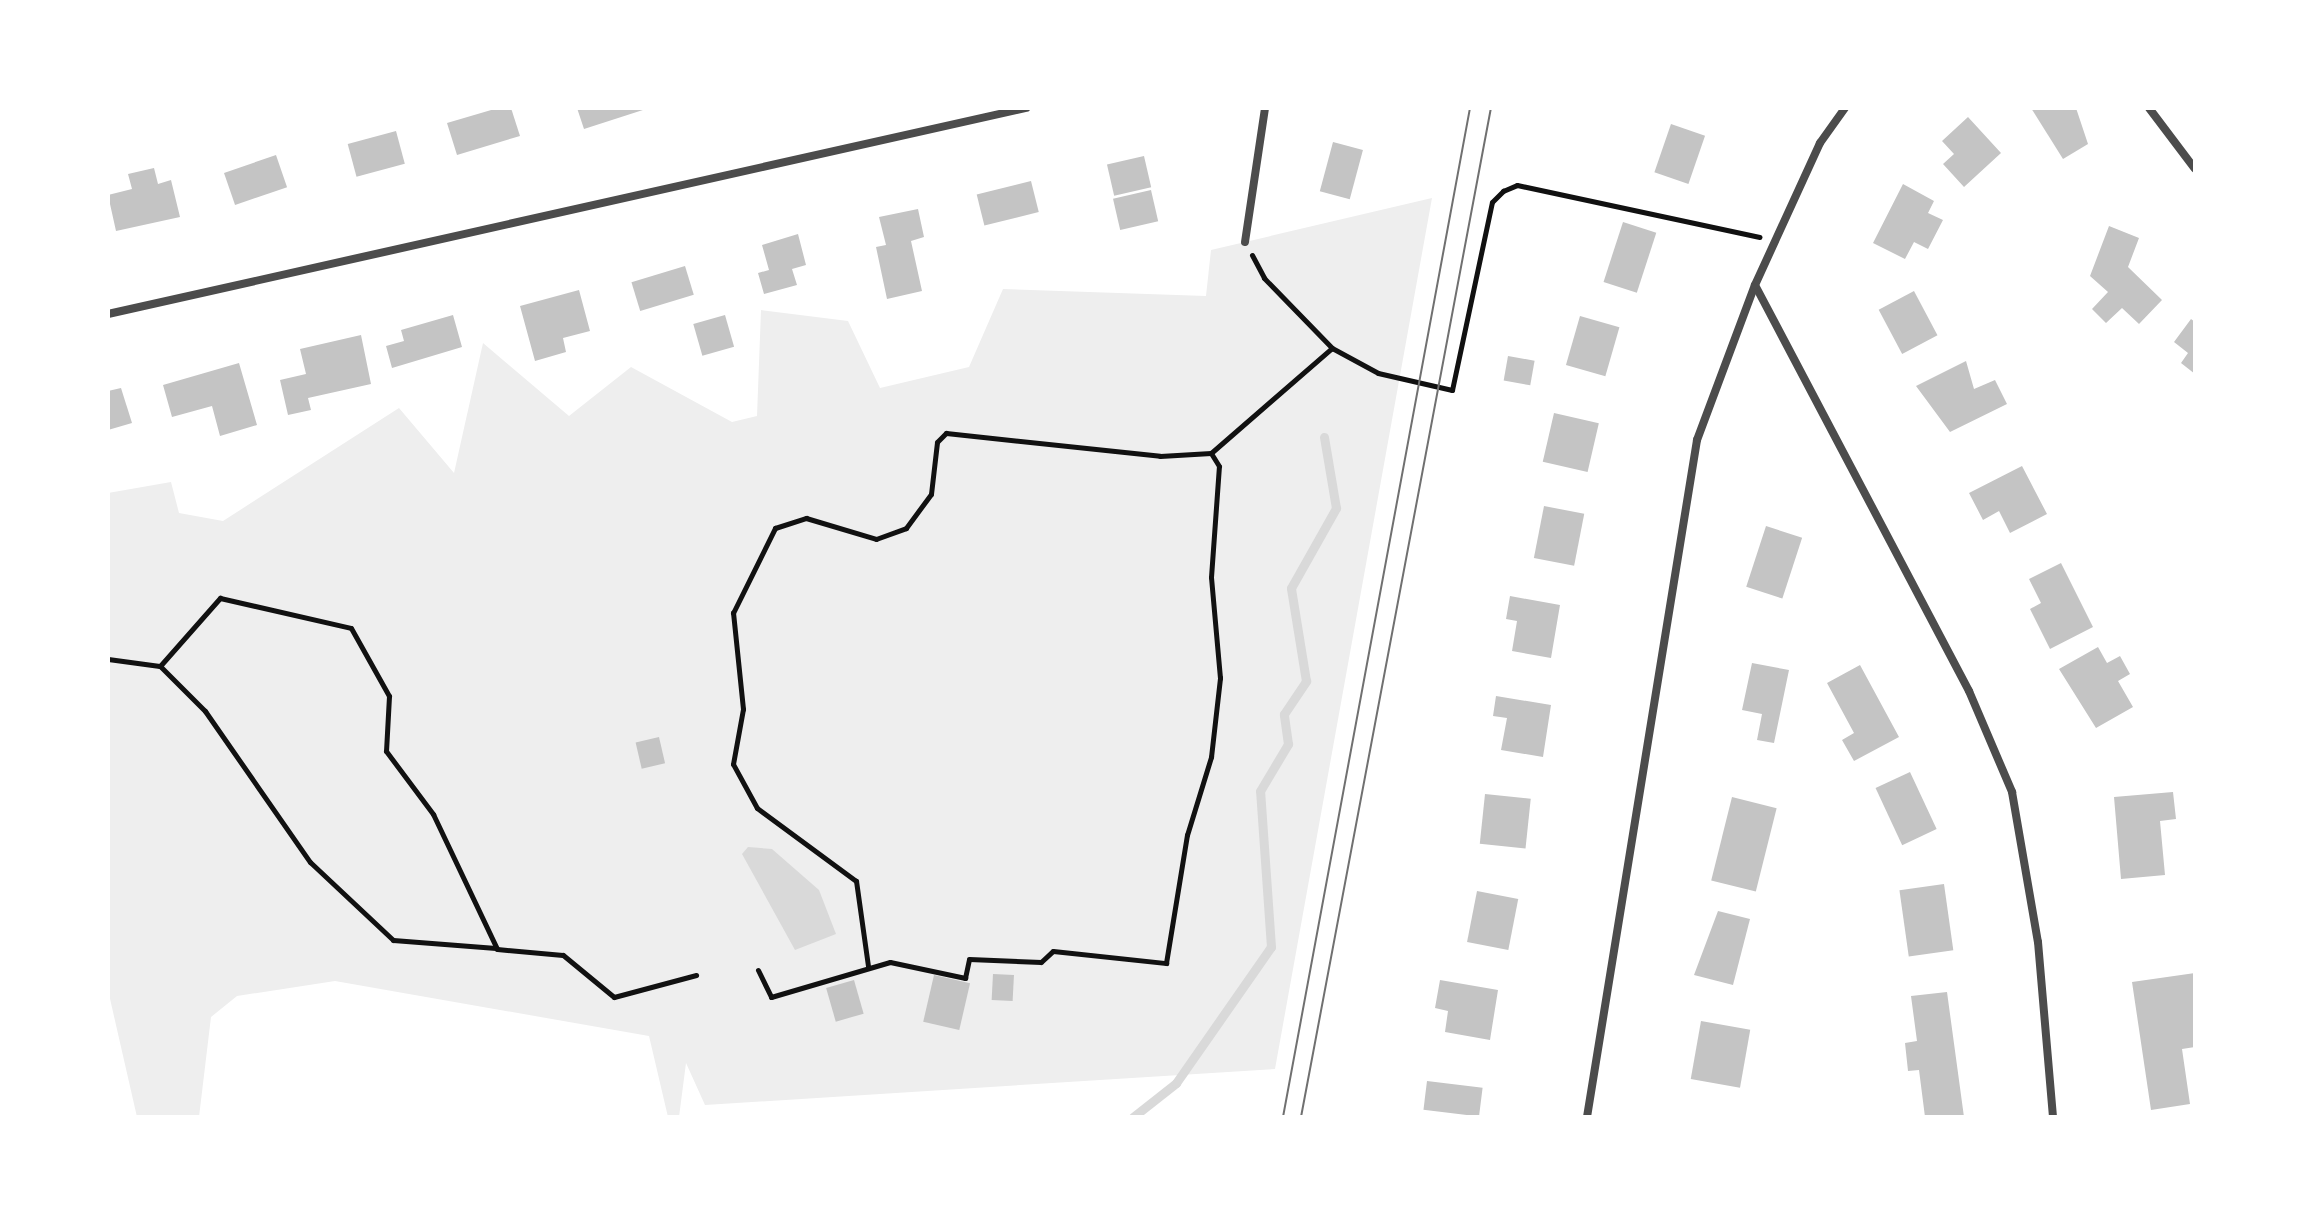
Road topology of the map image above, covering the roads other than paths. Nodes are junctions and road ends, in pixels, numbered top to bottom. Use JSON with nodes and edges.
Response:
{"nodes":[{"id":1,"x":1026,"y":108,"type":"edge"},
{"id":2,"x":1265,"y":108,"type":"edge"},
{"id":3,"x":1845,"y":108,"type":"edge"},
{"id":4,"x":2149,"y":108,"type":"edge"},
{"id":5,"x":2195,"y":169,"type":"edge"},
{"id":6,"x":1245,"y":242,"type":"road end"},
{"id":7,"x":1755,"y":285,"type":"junction"},
{"id":8,"x":108,"y":314,"type":"edge"},
{"id":9,"x":1587,"y":1117,"type":"edge"},
{"id":10,"x":2053,"y":1117,"type":"edge"}],
"edges":[{"from":1,"to":8,"type":"street"},
{"from":2,"to":6,"type":"street"},
{"from":3,"to":7,"type":"street"},
{"from":4,"to":5,"type":"street"},
{"from":7,"to":9,"type":"street"},
{"from":7,"to":10,"type":"street"}]}
